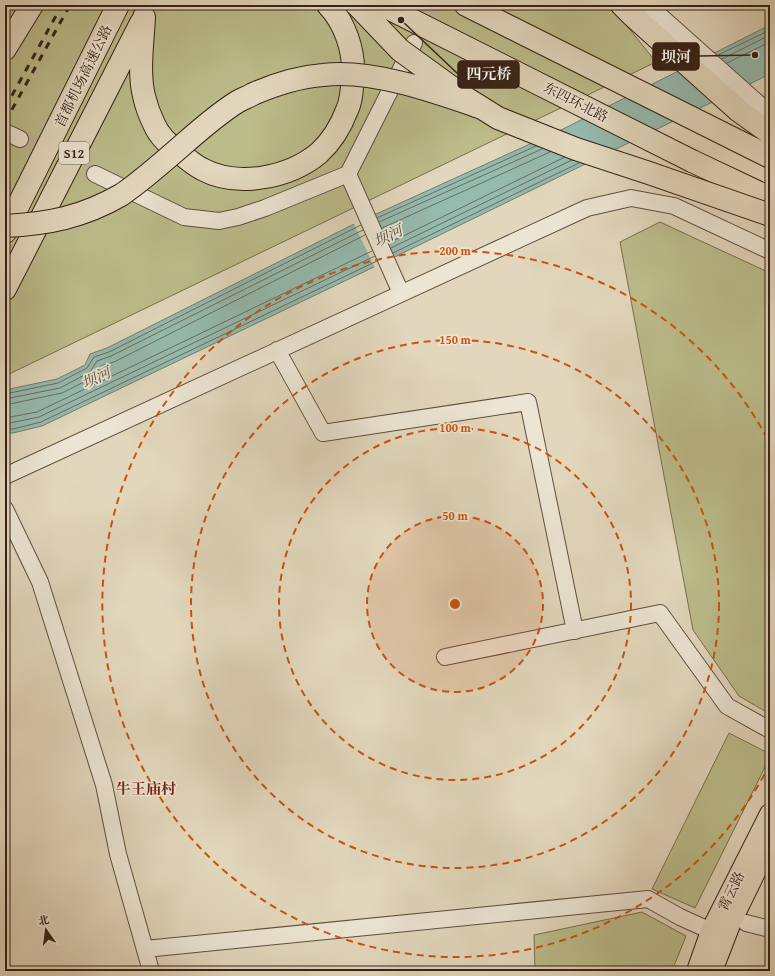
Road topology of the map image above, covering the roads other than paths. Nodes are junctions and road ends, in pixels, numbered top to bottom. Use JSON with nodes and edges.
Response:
{"nodes":[{"id":1,"x":32,"y":5,"type":"edge"},
{"id":2,"x":118,"y":5,"type":"edge"},
{"id":3,"x":328,"y":5,"type":"edge"},
{"id":4,"x":358,"y":5,"type":"edge"},
{"id":5,"x":382,"y":5,"type":"edge"},
{"id":6,"x":466,"y":5,"type":"edge"},
{"id":7,"x":622,"y":5,"type":"edge"},
{"id":8,"x":648,"y":5,"type":"edge"},
{"id":9,"x":147,"y":11,"type":"edge"},
{"id":10,"x":414,"y":43,"type":"tunnel mouth"},
{"id":11,"x":676,"y":43,"type":"junction"},
{"id":12,"x":5,"y":49,"type":"edge"},
{"id":13,"x":482,"y":108,"type":"junction"},
{"id":14,"x":765,"y":108,"type":"edge"},
{"id":15,"x":5,"y":132,"type":"edge"},
{"id":16,"x":770,"y":133,"type":"edge"},
{"id":17,"x":20,"y":139,"type":"tunnel mouth"},
{"id":18,"x":770,"y":157,"type":"edge"},
{"id":19,"x":95,"y":174,"type":"tunnel mouth"},
{"id":20,"x":348,"y":174,"type":"junction"},
{"id":21,"x":770,"y":198,"type":"edge"},
{"id":22,"x":770,"y":216,"type":"edge"},
{"id":23,"x":5,"y":226,"type":"edge"},
{"id":24,"x":5,"y":232,"type":"edge"},
{"id":25,"x":770,"y":251,"type":"edge"},
{"id":26,"x":5,"y":289,"type":"edge"},
{"id":27,"x":401,"y":293,"type":"junction"},
{"id":28,"x":277,"y":350,"type":"junction"},
{"id":29,"x":5,"y":476,"type":"edge"},
{"id":30,"x":5,"y":509,"type":"edge"},
{"id":31,"x":574,"y":631,"type":"junction"},
{"id":32,"x":445,"y":657,"type":"dead end"},
{"id":33,"x":770,"y":730,"type":"edge"},
{"id":34,"x":770,"y":814,"type":"edge"},
{"id":35,"x":770,"y":842,"type":"edge"},
{"id":36,"x":746,"y":923,"type":"dead end"},
{"id":37,"x":770,"y":929,"type":"edge"},
{"id":38,"x":711,"y":931,"type":"junction"},
{"id":39,"x":144,"y":949,"type":"junction"},
{"id":40,"x":151,"y":971,"type":"edge"},
{"id":41,"x":697,"y":971,"type":"edge"},
{"id":42,"x":712,"y":971,"type":"edge"}],
"edges":[{"from":1,"to":12,"type":"highway"},
{"from":2,"to":24,"type":"highway","name":"首都机场高速公路","number":"S12"},
{"from":3,"to":9,"type":"highway"},
{"from":4,"to":13,"type":"highway","bridge":true},
{"from":5,"to":21,"type":"highway","name":"东四环北路","bridge":true},
{"from":6,"to":18,"type":"highway"},
{"from":7,"to":11,"type":"highway"},
{"from":8,"to":11,"type":"street"},
{"from":9,"to":26,"type":"highway","name":"首都机场高速公路","number":"S12"},
{"from":10,"to":20,"type":"street"},
{"from":11,"to":14,"type":"street"},
{"from":11,"to":16,"type":"highway"},
{"from":13,"to":22,"type":"highway","bridge":true},
{"from":13,"to":23,"type":"highway","bridge":true},
{"from":15,"to":17,"type":"street"},
{"from":19,"to":20,"type":"street"},
{"from":20,"to":27,"type":"street"},
{"from":25,"to":27,"type":"street"},
{"from":27,"to":28,"type":"street"},
{"from":28,"to":29,"type":"street"},
{"from":28,"to":31,"type":"street"},
{"from":30,"to":39,"type":"street"},
{"from":31,"to":32,"type":"street"},
{"from":31,"to":33,"type":"street"},
{"from":34,"to":38,"type":"main road","name":"霄云路"},
{"from":35,"to":42,"type":"main road","name":"霄云路"},
{"from":36,"to":37,"type":"street"},
{"from":38,"to":39,"type":"street"},
{"from":38,"to":41,"type":"main road","name":"霄云路"},
{"from":39,"to":40,"type":"street"}]}
